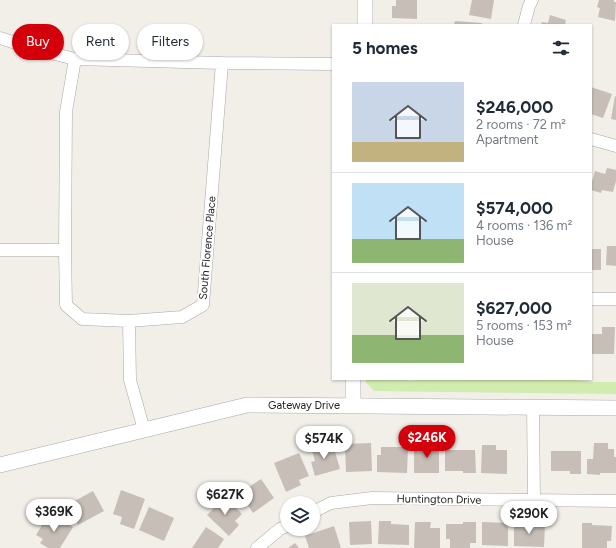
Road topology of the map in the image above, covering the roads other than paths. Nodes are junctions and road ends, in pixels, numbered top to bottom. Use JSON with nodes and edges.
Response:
{"nodes":[{"id":1,"x":365,"y":0,"type":"edge"},
{"id":2,"x":532,"y":0,"type":"edge"},
{"id":3,"x":365,"y":24,"type":"edge"},
{"id":4,"x":524,"y":24,"type":"edge"},
{"id":5,"x":0,"y":38,"type":"edge"},
{"id":6,"x":72,"y":58,"type":"edge"},
{"id":7,"x":75,"y":60,"type":"edge"},
{"id":8,"x":112,"y":60,"type":"edge"},
{"id":9,"x":222,"y":63,"type":"junction"},
{"id":10,"x":332,"y":64,"type":"edge"},
{"id":11,"x":592,"y":139,"type":"edge"},
{"id":12,"x":616,"y":146,"type":"edge"},
{"id":13,"x":0,"y":250,"type":"edge"},
{"id":14,"x":65,"y":250,"type":"junction"},
{"id":15,"x":592,"y":299,"type":"edge"},
{"id":16,"x":616,"y":299,"type":"edge"},
{"id":17,"x":129,"y":321,"type":"junction"},
{"id":18,"x":353,"y":380,"type":"edge"},
{"id":19,"x":353,"y":405,"type":"junction"},
{"id":20,"x":532,"y":406,"type":"junction"},
{"id":21,"x":616,"y":408,"type":"edge"},
{"id":22,"x":144,"y":430,"type":"junction"},
{"id":23,"x":0,"y":465,"type":"edge"},
{"id":24,"x":534,"y":501,"type":"junction"},
{"id":25,"x":616,"y":501,"type":"edge"},
{"id":26,"x":320,"y":508,"type":"edge"},
{"id":27,"x":280,"y":529,"type":"edge"},
{"id":28,"x":257,"y":548,"type":"edge"}],
"edges":[{"from":1,"to":3,"type":"street"},
{"from":2,"to":4,"type":"street"},
{"from":5,"to":6,"type":"street"},
{"from":7,"to":14,"type":"street","name":"South Florence Place"},
{"from":8,"to":9,"type":"street"},
{"from":9,"to":10,"type":"street"},
{"from":9,"to":17,"type":"street","name":"South Florence Place"},
{"from":11,"to":12,"type":"street"},
{"from":13,"to":14,"type":"street"},
{"from":14,"to":17,"type":"street","name":"South Florence Place"},
{"from":15,"to":16,"type":"street"},
{"from":17,"to":22,"type":"street"},
{"from":18,"to":19,"type":"street"},
{"from":19,"to":20,"type":"street","name":"Gateway Drive"},
{"from":19,"to":22,"type":"street","name":"Gateway Drive"},
{"from":20,"to":21,"type":"street","name":"Gateway Drive"},
{"from":20,"to":24,"type":"street"},
{"from":22,"to":23,"type":"street","name":"Gateway Drive"},
{"from":24,"to":25,"type":"street","name":"Huntington Drive"},
{"from":24,"to":26,"type":"street","name":"Huntington Drive"},
{"from":27,"to":28,"type":"street"}]}
